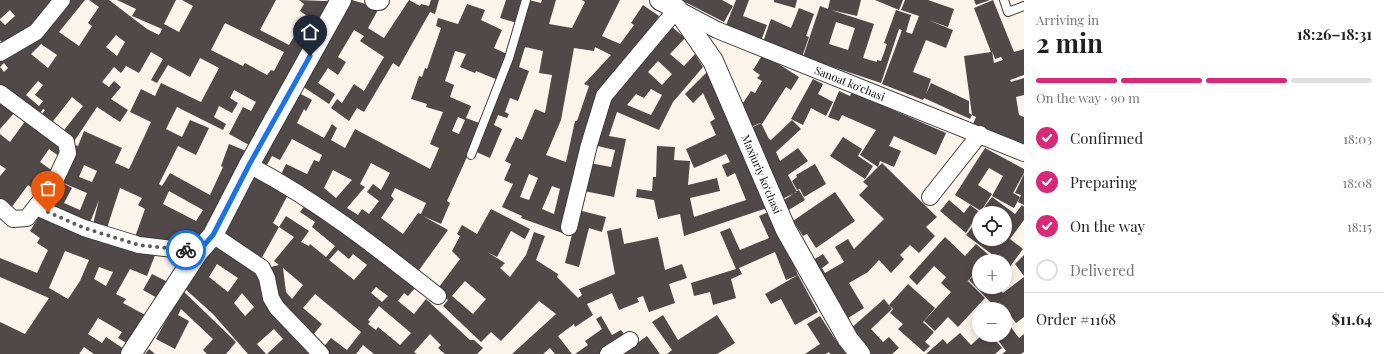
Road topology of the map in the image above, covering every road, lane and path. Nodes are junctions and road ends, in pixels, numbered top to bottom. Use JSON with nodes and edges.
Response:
{"nodes":[{"id":1,"x":62,"y":0,"type":"edge"},
{"id":2,"x":342,"y":0,"type":"edge"},
{"id":3,"x":375,"y":0,"type":"edge"},
{"id":4,"x":379,"y":0,"type":"edge"},
{"id":5,"x":526,"y":0,"type":"edge"},
{"id":6,"x":660,"y":0,"type":"edge"},
{"id":7,"x":1004,"y":0,"type":"edge"},
{"id":8,"x":1024,"y":6,"type":"edge"},
{"id":9,"x":677,"y":9,"type":"junction"},
{"id":10,"x":0,"y":53,"type":"edge"},
{"id":11,"x":0,"y":93,"type":"edge"},
{"id":12,"x":980,"y":134,"type":"junction"},
{"id":13,"x":1024,"y":153,"type":"edge"},
{"id":14,"x":471,"y":155,"type":"dead end"},
{"id":15,"x":249,"y":165,"type":"junction"},
{"id":16,"x":930,"y":197,"type":"dead end"},
{"id":17,"x":0,"y":207,"type":"edge"},
{"id":18,"x":36,"y":207,"type":"junction"},
{"id":19,"x":569,"y":227,"type":"dead end"},
{"id":20,"x":213,"y":235,"type":"junction"},
{"id":21,"x":198,"y":252,"type":"junction"},
{"id":22,"x":438,"y":296,"type":"dead end"},
{"id":23,"x":630,"y":340,"type":"dead end"},
{"id":24,"x":131,"y":354,"type":"edge"},
{"id":25,"x":321,"y":354,"type":"edge"},
{"id":26,"x":608,"y":354,"type":"edge"},
{"id":27,"x":860,"y":354,"type":"edge"}],
"edges":[{"from":1,"to":10,"type":"street"},
{"from":2,"to":15,"type":"street"},
{"from":3,"to":4,"type":"street"},
{"from":5,"to":14,"type":"lane"},
{"from":6,"to":9,"type":"street","name":"Maxjuriy koʻchasi"},
{"from":7,"to":8,"type":"lane"},
{"from":9,"to":12,"type":"street","name":"Sanoat koʻchasi"},
{"from":9,"to":19,"type":"street"},
{"from":9,"to":27,"type":"street","name":"Maxjuriy koʻchasi"},
{"from":11,"to":18,"type":"street"},
{"from":12,"to":13,"type":"street","name":"Sanoat koʻchasi"},
{"from":12,"to":16,"type":"street"},
{"from":15,"to":20,"type":"street"},
{"from":15,"to":22,"type":"street"},
{"from":17,"to":18,"type":"street"},
{"from":18,"to":21,"type":"street"},
{"from":20,"to":21,"type":"street"},
{"from":20,"to":25,"type":"street"},
{"from":21,"to":24,"type":"street"},
{"from":23,"to":26,"type":"street"}]}
